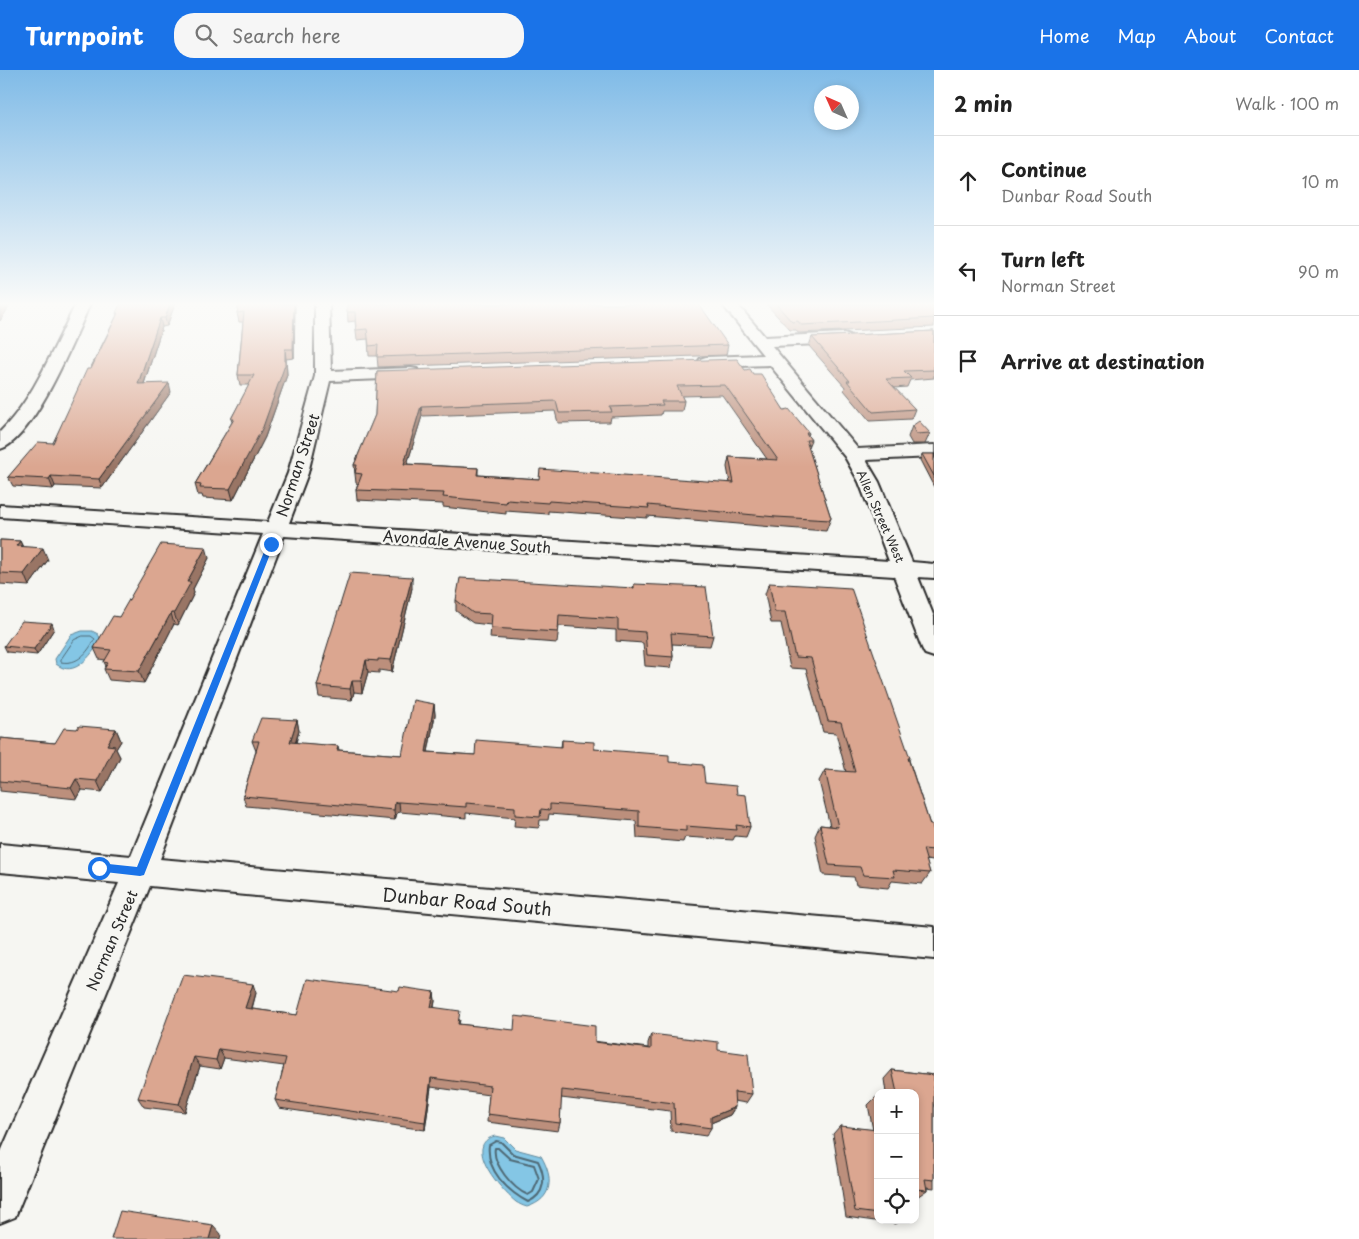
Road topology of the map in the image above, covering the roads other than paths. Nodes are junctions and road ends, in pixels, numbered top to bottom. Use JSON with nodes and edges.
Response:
{"nodes":[{"id":1,"x":57,"y":359,"type":"edge"},
{"id":2,"x":322,"y":359,"type":"edge"},
{"id":3,"x":776,"y":360,"type":"joint"},
{"id":4,"x":688,"y":363,"type":"edge"},
{"id":5,"x":423,"y":372,"type":"edge"},
{"id":6,"x":322,"y":376,"type":"junction"},
{"id":7,"x":0,"y":443,"type":"edge"},
{"id":8,"x":934,"y":451,"type":"edge"},
{"id":9,"x":853,"y":455,"type":"junction"},
{"id":10,"x":0,"y":511,"type":"edge"},
{"id":11,"x":277,"y":529,"type":"junction"},
{"id":12,"x":904,"y":569,"type":"junction"},
{"id":13,"x":934,"y":571,"type":"edge"},
{"id":14,"x":934,"y":648,"type":"edge"},
{"id":15,"x":0,"y":858,"type":"edge"},
{"id":16,"x":140,"y":871,"type":"junction"},
{"id":17,"x":934,"y":943,"type":"edge"},
{"id":18,"x":0,"y":1202,"type":"edge"}],
"edges":[{"from":1,"to":7,"type":"street"},
{"from":2,"to":6,"type":"street","name":"Norman Street"},
{"from":3,"to":4,"type":"street"},
{"from":3,"to":9,"type":"street","name":"Allen Street West"},
{"from":5,"to":6,"type":"street"},
{"from":6,"to":11,"type":"street","name":"Norman Street"},
{"from":8,"to":9,"type":"street"},
{"from":9,"to":12,"type":"street","name":"Allen Street West"},
{"from":10,"to":11,"type":"street","name":"Avondale Avenue South"},
{"from":11,"to":12,"type":"street","name":"Avondale Avenue South"},
{"from":11,"to":16,"type":"street","name":"Norman Street"},
{"from":12,"to":13,"type":"street","name":"Avondale Avenue South"},
{"from":12,"to":14,"type":"street","name":"Allen Street West"},
{"from":15,"to":16,"type":"street","name":"Dunbar Road South"},
{"from":16,"to":17,"type":"street","name":"Dunbar Road South"},
{"from":16,"to":18,"type":"street","name":"Norman Street"}]}
